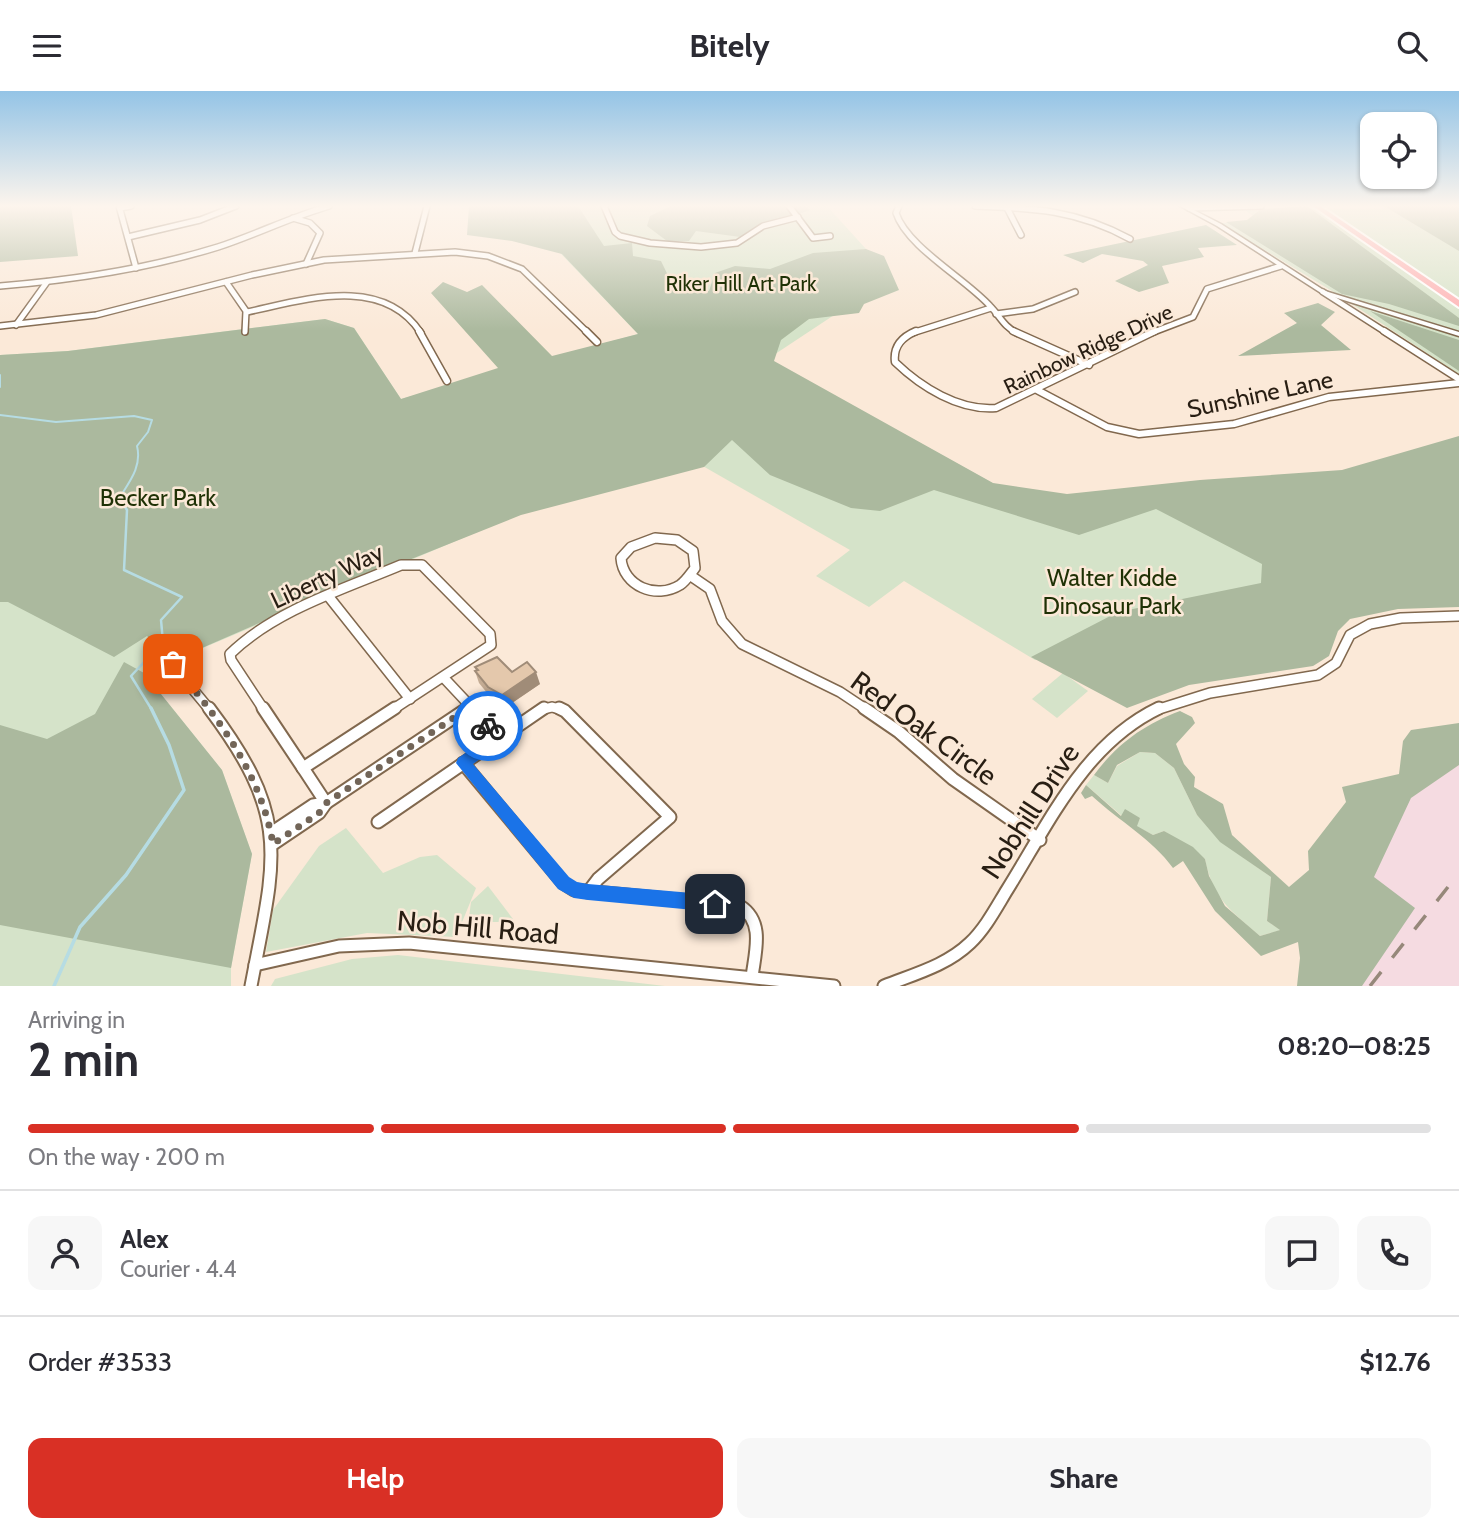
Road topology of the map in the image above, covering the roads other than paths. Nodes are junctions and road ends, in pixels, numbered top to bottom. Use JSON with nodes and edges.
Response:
{"nodes":[{"id":1,"x":131,"y":248,"type":"edge"},
{"id":2,"x":215,"y":248,"type":"edge"},
{"id":3,"x":313,"y":248,"type":"edge"},
{"id":4,"x":416,"y":248,"type":"edge"},
{"id":5,"x":924,"y":248,"type":"edge"},
{"id":6,"x":1252,"y":248,"type":"edge"},
{"id":7,"x":1377,"y":248,"type":"edge"},
{"id":8,"x":1392,"y":248,"type":"edge"},
{"id":9,"x":415,"y":253,"type":"junction"},
{"id":10,"x":306,"y":264,"type":"junction"},
{"id":11,"x":1281,"y":266,"type":"junction"},
{"id":12,"x":136,"y":268,"type":"junction"},
{"id":13,"x":47,"y":282,"type":"junction"},
{"id":14,"x":226,"y":282,"type":"junction"},
{"id":15,"x":0,"y":286,"type":"edge"},
{"id":16,"x":1075,"y":292,"type":"dead end"},
{"id":17,"x":1323,"y":292,"type":"junction"},
{"id":18,"x":1459,"y":293,"type":"edge"},
{"id":19,"x":1459,"y":304,"type":"edge"},
{"id":20,"x":993,"y":311,"type":"junction"},
{"id":21,"x":247,"y":312,"type":"junction"},
{"id":22,"x":16,"y":325,"type":"junction"},
{"id":23,"x":0,"y":326,"type":"edge"},
{"id":24,"x":245,"y":332,"type":"dead end"},
{"id":25,"x":1459,"y":334,"type":"edge"},
{"id":26,"x":597,"y":342,"type":"dead end"},
{"id":27,"x":1088,"y":365,"type":"junction"},
{"id":28,"x":447,"y":381,"type":"dead end"},
{"id":29,"x":1459,"y":381,"type":"edge"},
{"id":30,"x":1037,"y":390,"type":"junction"},
{"id":31,"x":691,"y":576,"type":"junction"},
{"id":32,"x":329,"y":597,"type":"junction"},
{"id":33,"x":1459,"y":616,"type":"edge"},
{"id":34,"x":171,"y":663,"type":"dead end"},
{"id":35,"x":444,"y":678,"type":"junction"},
{"id":36,"x":410,"y":699,"type":"junction"},
{"id":37,"x":470,"y":707,"type":"junction"},
{"id":38,"x":499,"y":738,"type":"junction"},
{"id":39,"x":463,"y":763,"type":"junction"},
{"id":40,"x":302,"y":768,"type":"junction"},
{"id":41,"x":326,"y":803,"type":"junction"},
{"id":42,"x":378,"y":822,"type":"dead end"},
{"id":43,"x":272,"y":838,"type":"junction"},
{"id":44,"x":1040,"y":840,"type":"junction"},
{"id":45,"x":588,"y":892,"type":"junction"},
{"id":46,"x":255,"y":965,"type":"junction"},
{"id":47,"x":752,"y":977,"type":"junction"},
{"id":48,"x":251,"y":986,"type":"edge"},
{"id":49,"x":834,"y":986,"type":"edge"},
{"id":50,"x":884,"y":986,"type":"edge"}],
"edges":[{"from":1,"to":12,"type":"street"},
{"from":2,"to":12,"type":"street"},
{"from":3,"to":10,"type":"street"},
{"from":4,"to":9,"type":"street"},
{"from":5,"to":20,"type":"street"},
{"from":6,"to":11,"type":"street"},
{"from":7,"to":19,"type":"main road"},
{"from":8,"to":18,"type":"main road"},
{"from":9,"to":10,"type":"street"},
{"from":9,"to":26,"type":"street"},
{"from":10,"to":14,"type":"street"},
{"from":11,"to":17,"type":"street"},
{"from":11,"to":27,"type":"street","name":"Rainbow Ridge Drive"},
{"from":12,"to":13,"type":"street"},
{"from":13,"to":15,"type":"street"},
{"from":13,"to":22,"type":"street"},
{"from":14,"to":21,"type":"street"},
{"from":14,"to":22,"type":"street"},
{"from":16,"to":20,"type":"street"},
{"from":17,"to":25,"type":"street"},
{"from":17,"to":29,"type":"street"},
{"from":20,"to":27,"type":"street"},
{"from":20,"to":30,"type":"street","name":"Rainbow Ridge Drive"},
{"from":21,"to":24,"type":"street"},
{"from":21,"to":28,"type":"street"},
{"from":22,"to":23,"type":"street"},
{"from":27,"to":30,"type":"street","name":"Rainbow Ridge Drive"},
{"from":29,"to":30,"type":"street","name":"Sunshine Lane"},
{"from":31,"to":31,"type":"street"},
{"from":31,"to":44,"type":"street","name":"Red Oak Circle"},
{"from":32,"to":35,"type":"street","name":"Liberty Way"},
{"from":32,"to":36,"type":"street"},
{"from":32,"to":40,"type":"street","name":"Liberty Way"},
{"from":33,"to":44,"type":"street","name":"Nobhill Drive"},
{"from":34,"to":43,"type":"street"},
{"from":35,"to":36,"type":"street","name":"Liberty Way"},
{"from":35,"to":37,"type":"street"},
{"from":36,"to":40,"type":"street","name":"Liberty Way"},
{"from":37,"to":38,"type":"street"},
{"from":37,"to":41,"type":"street"},
{"from":38,"to":39,"type":"street"},
{"from":38,"to":45,"type":"street"},
{"from":39,"to":42,"type":"street"},
{"from":39,"to":45,"type":"street"},
{"from":40,"to":41,"type":"street","name":"Liberty Way"},
{"from":41,"to":43,"type":"street"},
{"from":43,"to":46,"type":"street"},
{"from":44,"to":50,"type":"street","name":"Nobhill Drive"},
{"from":45,"to":47,"type":"street"},
{"from":46,"to":47,"type":"street","name":"Nob Hill Road"},
{"from":46,"to":48,"type":"street"},
{"from":47,"to":49,"type":"street"}]}
